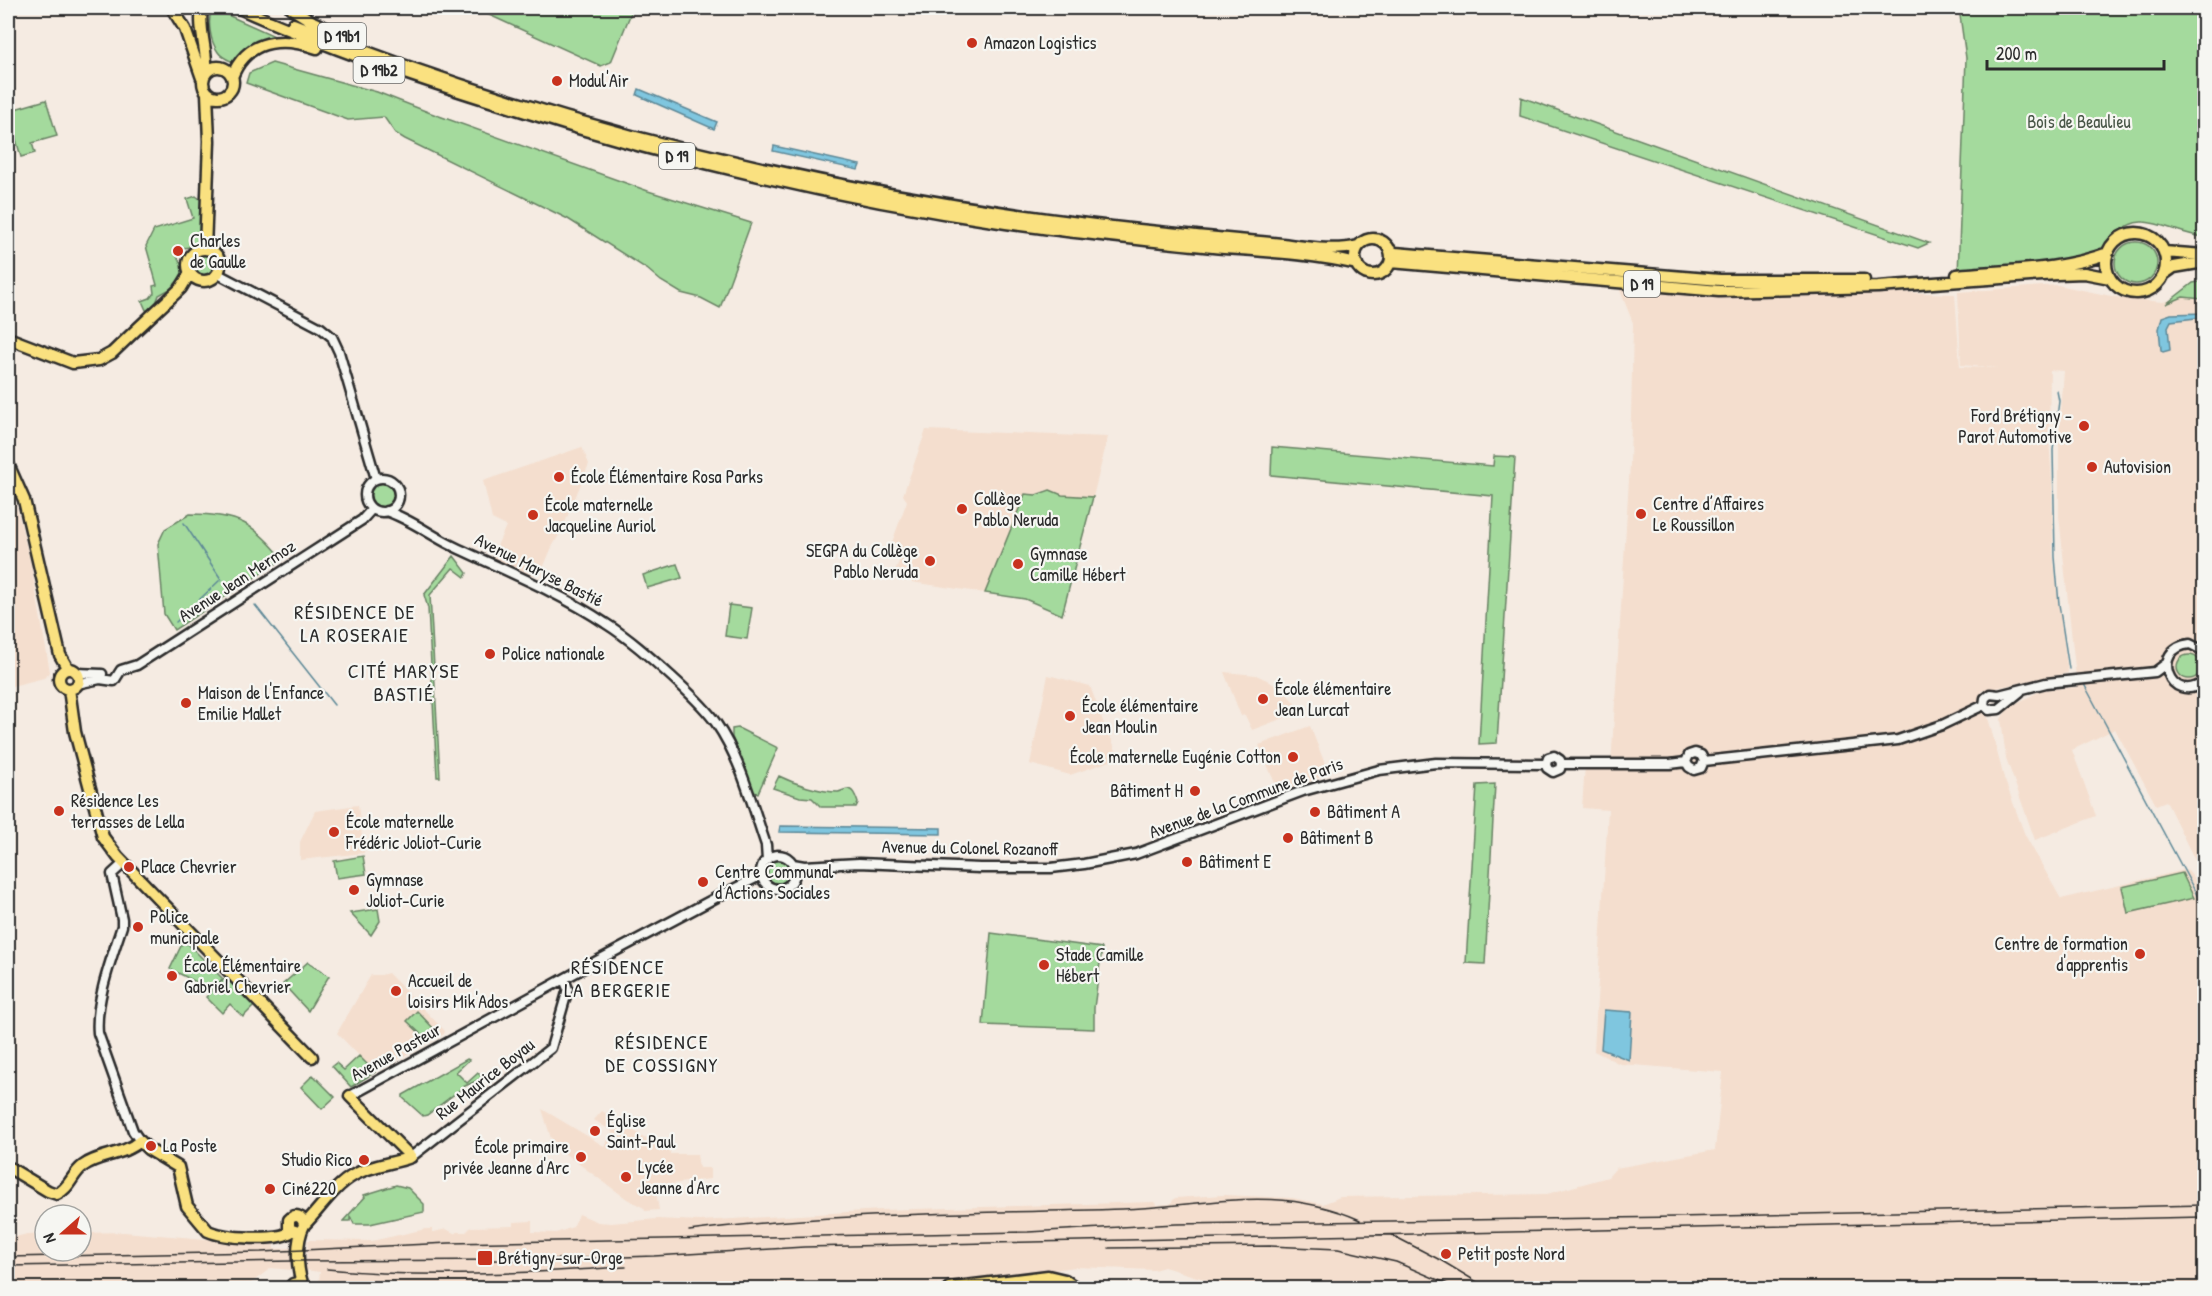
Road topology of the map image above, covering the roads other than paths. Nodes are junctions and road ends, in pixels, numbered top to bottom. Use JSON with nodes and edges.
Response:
{"nodes":[{"id":1,"x":172,"y":8,"type":"edge"},
{"id":2,"x":202,"y":8,"type":"edge"},
{"id":3,"x":239,"y":8,"type":"edge"},
{"id":4,"x":257,"y":8,"type":"edge"},
{"id":5,"x":291,"y":8,"type":"edge"},
{"id":6,"x":204,"y":46,"type":"junction"},
{"id":7,"x":393,"y":62,"type":"junction"},
{"id":8,"x":220,"y":67,"type":"junction"},
{"id":9,"x":204,"y":75,"type":"junction"},
{"id":10,"x":232,"y":77,"type":"junction"},
{"id":11,"x":207,"y":93,"type":"junction"},
{"id":12,"x":222,"y":97,"type":"junction"},
{"id":13,"x":540,"y":117,"type":"junction"},
{"id":14,"x":209,"y":141,"type":"junction"},
{"id":15,"x":1359,"y":246,"type":"junction"},
{"id":16,"x":205,"y":249,"type":"junction"},
{"id":17,"x":1390,"y":250,"type":"junction"},
{"id":18,"x":2164,"y":252,"type":"junction"},
{"id":19,"x":2108,"y":253,"type":"junction"},
{"id":20,"x":2205,"y":255,"type":"edge"},
{"id":21,"x":1391,"y":262,"type":"junction"},
{"id":22,"x":2205,"y":262,"type":"edge"},
{"id":23,"x":1357,"y":264,"type":"junction"},
{"id":24,"x":218,"y":274,"type":"junction"},
{"id":25,"x":2164,"y":274,"type":"junction"},
{"id":26,"x":193,"y":276,"type":"junction"},
{"id":27,"x":2110,"y":278,"type":"junction"},
{"id":28,"x":8,"y":338,"type":"edge"},
{"id":29,"x":8,"y":464,"type":"edge"},
{"id":30,"x":376,"y":479,"type":"junction"},
{"id":31,"x":395,"y":504,"type":"junction"},
{"id":32,"x":372,"y":509,"type":"junction"},
{"id":33,"x":386,"y":511,"type":"junction"},
{"id":34,"x":401,"y":516,"type":"junction"},
{"id":35,"x":2205,"y":651,"type":"edge"},
{"id":36,"x":2167,"y":663,"type":"junction"},
{"id":37,"x":2155,"y":672,"type":"junction"},
{"id":38,"x":70,"y":677,"type":"junction"},
{"id":39,"x":2169,"y":677,"type":"junction"},
{"id":40,"x":2205,"y":682,"type":"edge"},
{"id":41,"x":2025,"y":688,"type":"junction"},
{"id":42,"x":1999,"y":696,"type":"junction"},
{"id":43,"x":1984,"y":705,"type":"junction"},
{"id":44,"x":2001,"y":705,"type":"junction"},
{"id":45,"x":766,"y":845,"type":"junction"},
{"id":46,"x":1136,"y":854,"type":"joint"},
{"id":47,"x":777,"y":855,"type":"junction"},
{"id":48,"x":767,"y":860,"type":"junction"},
{"id":49,"x":124,"y":863,"type":"junction"},
{"id":50,"x":797,"y":867,"type":"junction"},
{"id":51,"x":763,"y":876,"type":"junction"},
{"id":52,"x":564,"y":979,"type":"junction"},
{"id":53,"x":312,"y":1057,"type":"dead end"},
{"id":54,"x":350,"y":1096,"type":"joint"},
{"id":55,"x":140,"y":1141,"type":"junction"},
{"id":56,"x":411,"y":1157,"type":"junction"},
{"id":57,"x":8,"y":1167,"type":"edge"},
{"id":58,"x":296,"y":1229,"type":"junction"},
{"id":59,"x":296,"y":1287,"type":"edge"},
{"id":60,"x":316,"y":1288,"type":"edge"},
{"id":61,"x":950,"y":1288,"type":"edge"},
{"id":62,"x":1076,"y":1288,"type":"edge"}],
"edges":[{"from":1,"to":9,"type":"main road"},
{"from":2,"to":6,"type":"main road"},
{"from":3,"to":13,"type":"main road","number":"D 19"},
{"from":4,"to":7,"type":"main road","number":"D 19"},
{"from":5,"to":7,"type":"main road","number":"D 19b1"},
{"from":6,"to":8,"type":"main road"},
{"from":6,"to":9,"type":"main road"},
{"from":7,"to":15,"type":"main road","number":"D 19"},
{"from":8,"to":9,"type":"main road"},
{"from":8,"to":10,"type":"main road"},
{"from":9,"to":11,"type":"main road"},
{"from":10,"to":12,"type":"main road"},
{"from":10,"to":13,"type":"main road","number":"D 19b2"},
{"from":11,"to":12,"type":"main road"},
{"from":11,"to":14,"type":"main road"},
{"from":12,"to":14,"type":"main road"},
{"from":13,"to":23,"type":"main road","number":"D 19"},
{"from":14,"to":16,"type":"main road"},
{"from":15,"to":17,"type":"main road"},
{"from":15,"to":23,"type":"main road"},
{"from":16,"to":24,"type":"main road"},
{"from":16,"to":26,"type":"main road"},
{"from":17,"to":19,"type":"main road","number":"D 19"},
{"from":17,"to":21,"type":"main road"},
{"from":18,"to":19,"type":"main road"},
{"from":18,"to":20,"type":"main road"},
{"from":18,"to":25,"type":"main road"},
{"from":19,"to":27,"type":"main road"},
{"from":21,"to":23,"type":"main road"},
{"from":21,"to":27,"type":"main road","number":"D 19"},
{"from":22,"to":25,"type":"main road"},
{"from":24,"to":26,"type":"main road"},
{"from":24,"to":30,"type":"street"},
{"from":25,"to":27,"type":"main road"},
{"from":26,"to":28,"type":"main road"},
{"from":29,"to":38,"type":"main road"},
{"from":30,"to":31,"type":"street"},
{"from":30,"to":32,"type":"street"},
{"from":31,"to":33,"type":"street"},
{"from":31,"to":34,"type":"street"},
{"from":32,"to":33,"type":"street"},
{"from":32,"to":38,"type":"street","name":"Avenue Jean Mermoz"},
{"from":33,"to":34,"type":"street","name":"Avenue Maryse Bastié"},
{"from":34,"to":45,"type":"street","name":"Avenue Maryse Bastié"},
{"from":35,"to":36,"type":"street"},
{"from":36,"to":37,"type":"street"},
{"from":36,"to":39,"type":"street"},
{"from":37,"to":39,"type":"street"},
{"from":37,"to":41,"type":"street"},
{"from":38,"to":49,"type":"main road"},
{"from":39,"to":40,"type":"street"},
{"from":41,"to":42,"type":"street"},
{"from":41,"to":44,"type":"street"},
{"from":42,"to":43,"type":"street"},
{"from":42,"to":44,"type":"street"},
{"from":43,"to":44,"type":"street"},
{"from":43,"to":46,"type":"street","name":"Avenue de la Commune de Paris"},
{"from":45,"to":47,"type":"street","name":"Avenue Maryse Bastié"},
{"from":45,"to":48,"type":"street","name":"Avenue Maryse Bastié"},
{"from":46,"to":50,"type":"street","name":"Avenue du Colonel Rozanoff"},
{"from":47,"to":48,"type":"street"},
{"from":47,"to":50,"type":"street"},
{"from":48,"to":51,"type":"street"},
{"from":49,"to":53,"type":"main road"},
{"from":49,"to":55,"type":"street"},
{"from":50,"to":51,"type":"street"},
{"from":51,"to":52,"type":"street","name":"Avenue Pasteur"},
{"from":52,"to":54,"type":"street","name":"Avenue Pasteur"},
{"from":52,"to":56,"type":"street","name":"Rue Maurice Boyau"},
{"from":54,"to":56,"type":"main road"},
{"from":55,"to":57,"type":"main road"},
{"from":55,"to":58,"type":"main road"},
{"from":56,"to":58,"type":"main road"},
{"from":58,"to":59,"type":"main road"},
{"from":59,"to":60,"type":"main road"},
{"from":61,"to":62,"type":"main road"}]}
